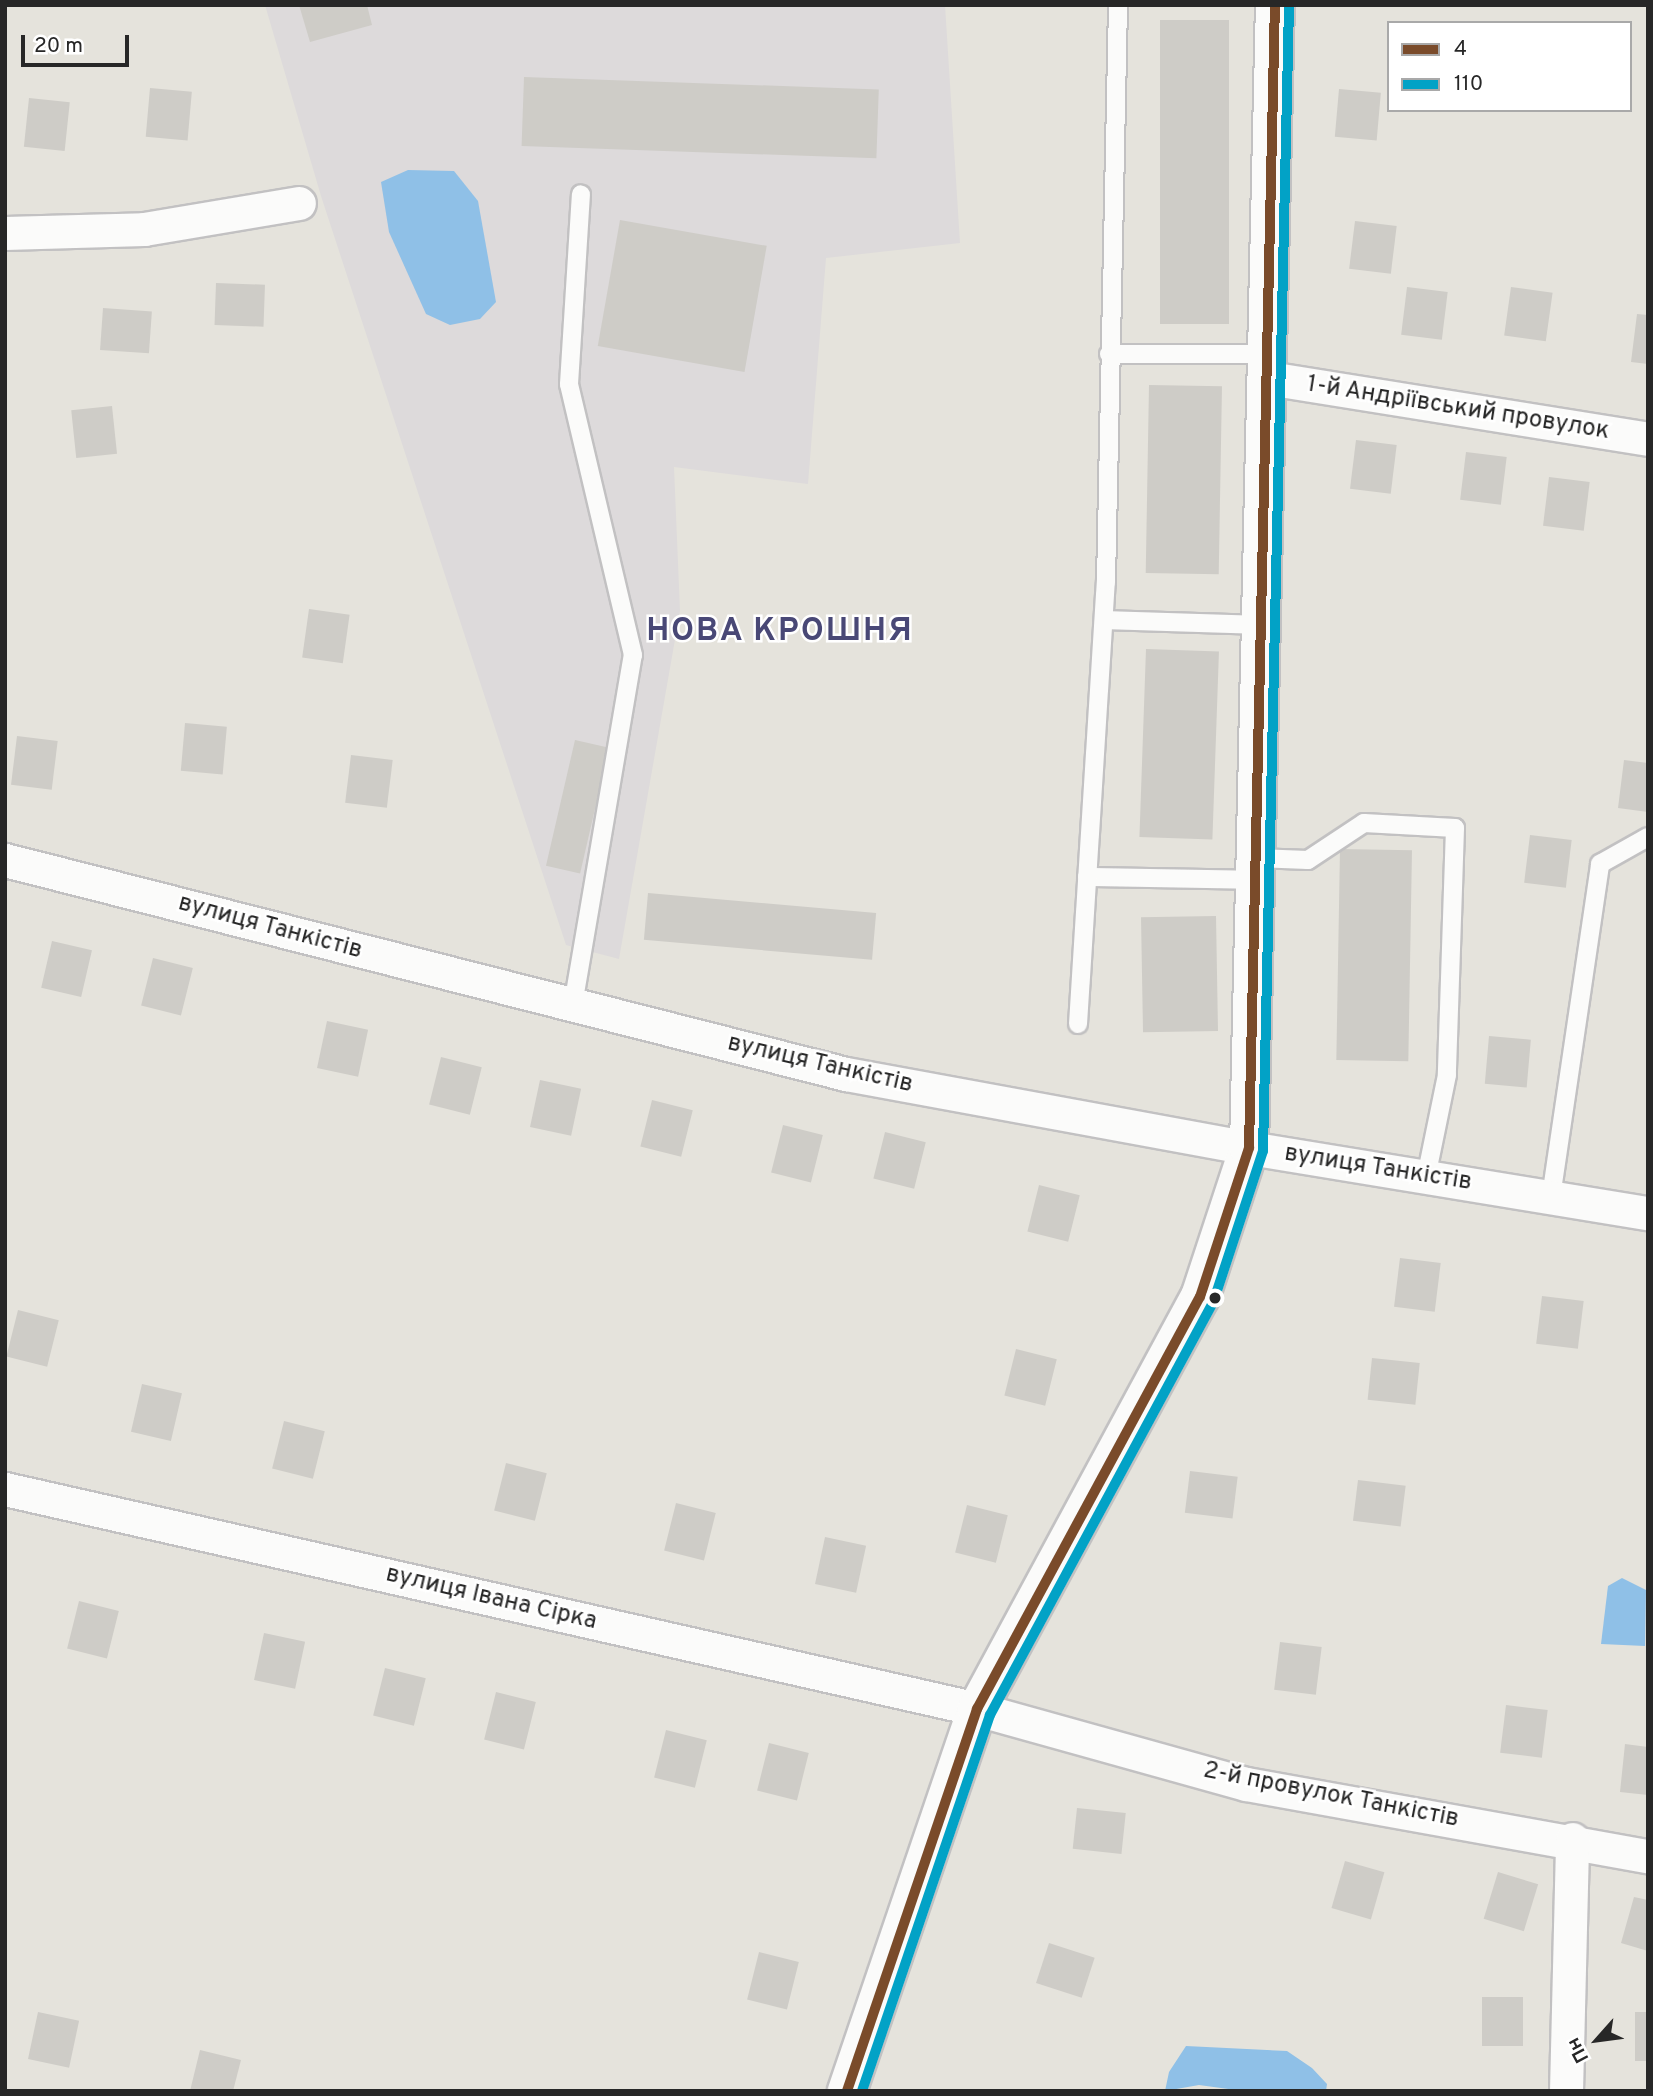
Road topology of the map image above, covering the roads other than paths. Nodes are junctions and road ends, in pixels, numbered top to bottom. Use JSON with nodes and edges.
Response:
{"nodes":[{"id":1,"x":1118,"y":5,"type":"edge"},
{"id":2,"x":1275,"y":5,"type":"edge"},
{"id":3,"x":581,"y":194,"type":"dead end"},
{"id":4,"x":299,"y":203,"type":"dead end"},
{"id":5,"x":5,"y":233,"type":"edge"},
{"id":6,"x":1110,"y":354,"type":"junction"},
{"id":7,"x":1268,"y":366,"type":"junction"},
{"id":8,"x":1648,"y":439,"type":"edge"},
{"id":9,"x":1104,"y":620,"type":"junction"},
{"id":10,"x":1262,"y":625,"type":"junction"},
{"id":11,"x":1648,"y":837,"type":"edge"},
{"id":12,"x":5,"y":860,"type":"edge"},
{"id":13,"x":1256,"y":869,"type":"junction"},
{"id":14,"x":1087,"y":877,"type":"junction"},
{"id":15,"x":573,"y":1005,"type":"junction"},
{"id":16,"x":1078,"y":1024,"type":"dead end"},
{"id":17,"x":1249,"y":1148,"type":"junction"},
{"id":18,"x":1426,"y":1177,"type":"junction"},
{"id":19,"x":1551,"y":1197,"type":"junction"},
{"id":20,"x":1648,"y":1213,"type":"edge"},
{"id":21,"x":5,"y":1489,"type":"edge"},
{"id":22,"x":977,"y":1709,"type":"junction"},
{"id":23,"x":1572,"y":1839,"type":"junction"},
{"id":24,"x":1648,"y":1856,"type":"edge"},
{"id":25,"x":847,"y":2091,"type":"edge"},
{"id":26,"x":1566,"y":2091,"type":"edge"}],
"edges":[{"from":1,"to":6,"type":"lane"},
{"from":2,"to":7,"type":"street"},
{"from":3,"to":15,"type":"lane"},
{"from":4,"to":5,"type":"street"},
{"from":6,"to":7,"type":"lane"},
{"from":6,"to":9,"type":"lane"},
{"from":7,"to":8,"type":"street","name":"1-й Андріївський провулок"},
{"from":7,"to":10,"type":"street"},
{"from":9,"to":10,"type":"lane"},
{"from":9,"to":14,"type":"lane"},
{"from":10,"to":13,"type":"street"},
{"from":11,"to":19,"type":"lane"},
{"from":12,"to":15,"type":"street","name":"вулиця Танкістів"},
{"from":13,"to":14,"type":"lane"},
{"from":13,"to":17,"type":"street"},
{"from":13,"to":18,"type":"lane"},
{"from":14,"to":16,"type":"lane"},
{"from":15,"to":17,"type":"street","name":"вулиця Танкістів"},
{"from":17,"to":18,"type":"street","name":"вулиця Танкістів"},
{"from":17,"to":22,"type":"street"},
{"from":18,"to":19,"type":"street","name":"вулиця Танкістів"},
{"from":19,"to":20,"type":"street","name":"вулиця Танкістів"},
{"from":21,"to":22,"type":"street","name":"вулиця Івана Сірка"},
{"from":22,"to":23,"type":"street","name":"2-й провулок Танкістів"},
{"from":22,"to":25,"type":"street"},
{"from":23,"to":24,"type":"street","name":"2-й провулок Танкістів"},
{"from":23,"to":26,"type":"street"}]}
